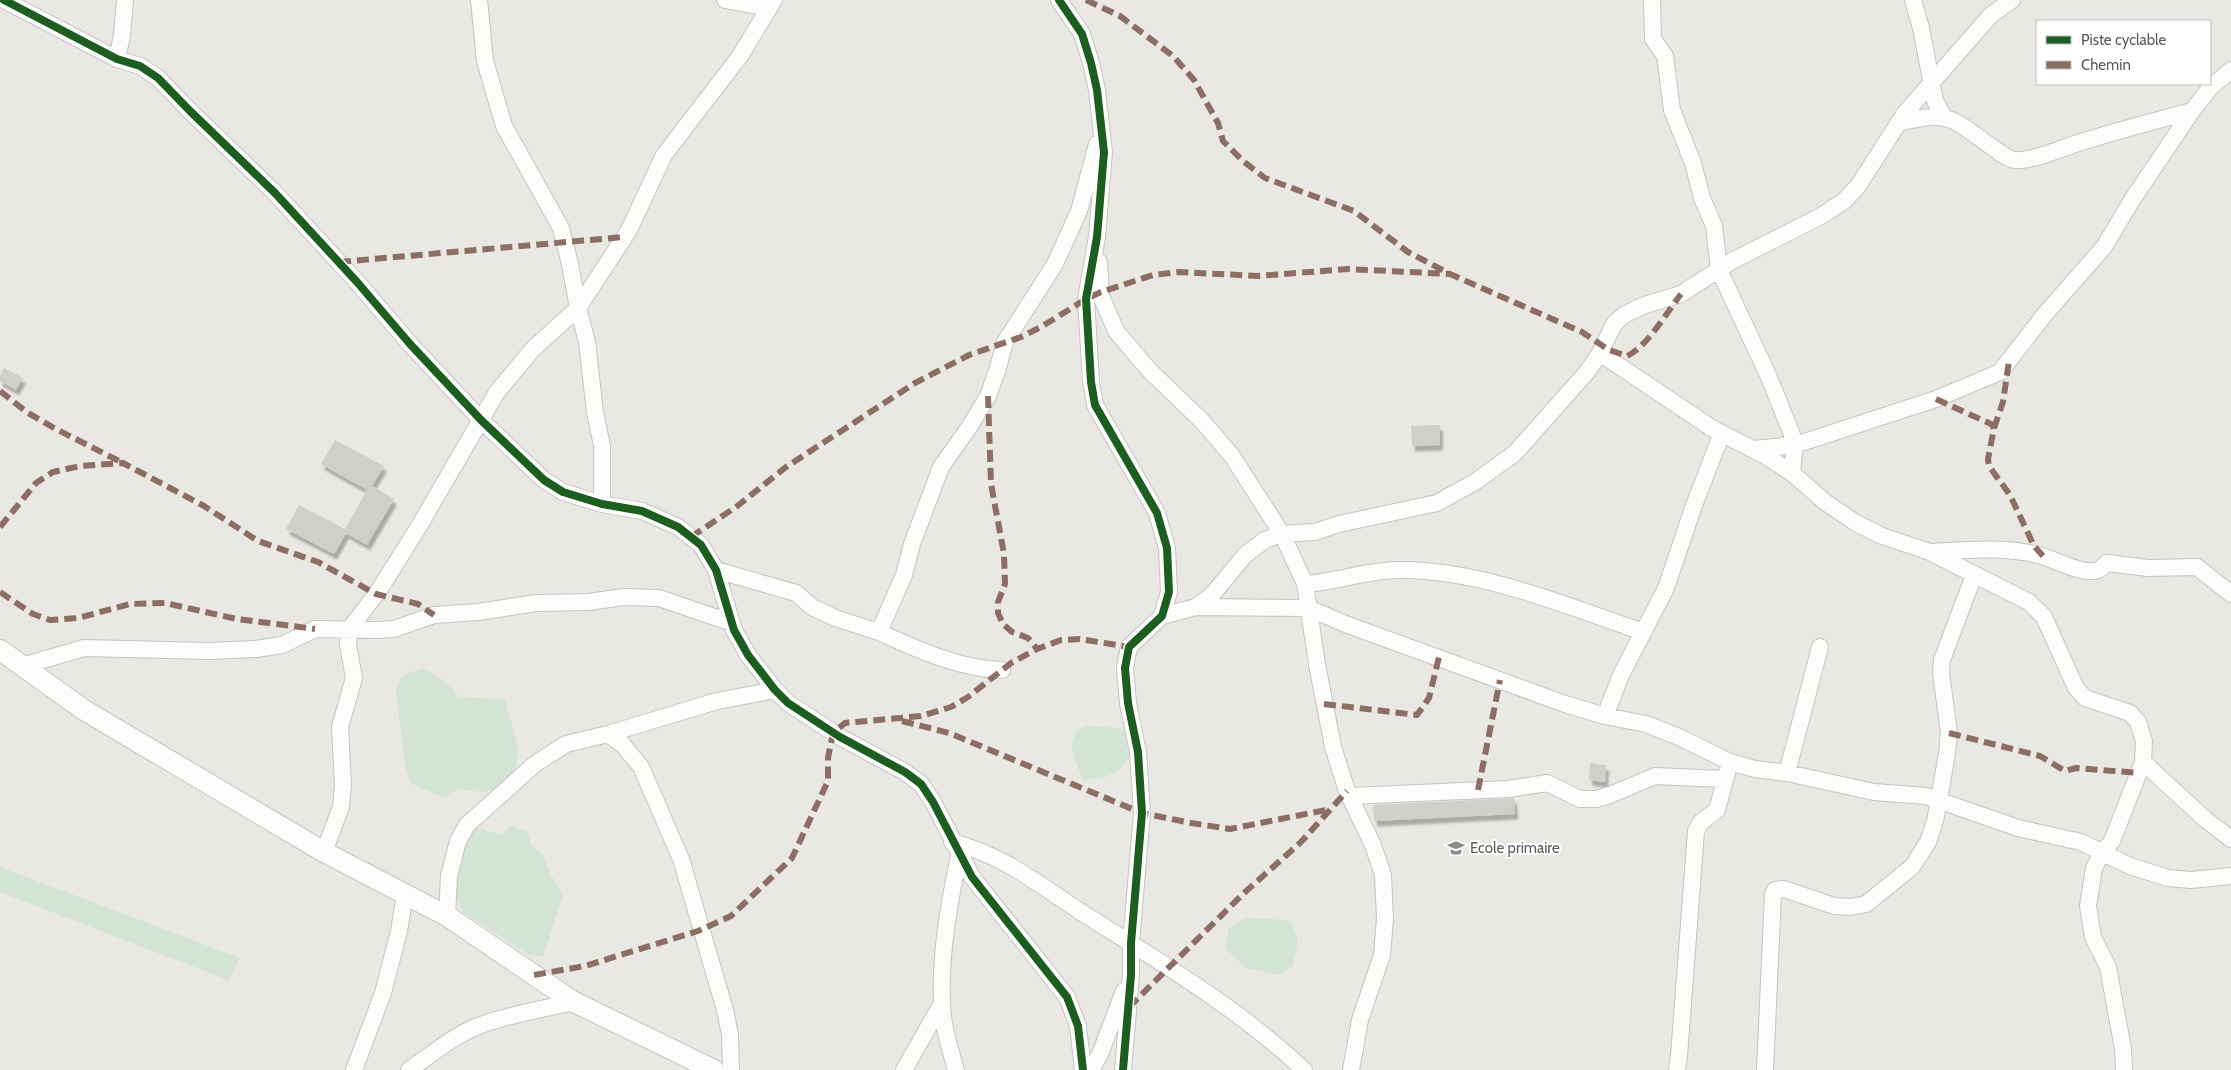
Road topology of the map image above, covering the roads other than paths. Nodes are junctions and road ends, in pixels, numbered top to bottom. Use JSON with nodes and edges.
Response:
{"nodes":[{"id":1,"x":4,"y":0,"type":"edge"},
{"id":2,"x":125,"y":0,"type":"edge"},
{"id":3,"x":479,"y":0,"type":"edge"},
{"id":4,"x":725,"y":0,"type":"edge"},
{"id":5,"x":1059,"y":0,"type":"edge"},
{"id":6,"x":1652,"y":0,"type":"edge"},
{"id":7,"x":1913,"y":0,"type":"edge"},
{"id":8,"x":2012,"y":0,"type":"edge"},
{"id":9,"x":771,"y":4,"type":"edge"},
{"id":10,"x":117,"y":59,"type":"junction"},
{"id":11,"x":2231,"y":70,"type":"edge"},
{"id":12,"x":1931,"y":83,"type":"junction"},
{"id":13,"x":2192,"y":111,"type":"junction"},
{"id":14,"x":1944,"y":117,"type":"junction"},
{"id":15,"x":1101,"y":123,"type":"junction"},
{"id":16,"x":1898,"y":123,"type":"junction"},
{"id":17,"x":1097,"y":237,"type":"junction"},
{"id":18,"x":1719,"y":270,"type":"junction"},
{"id":19,"x":578,"y":308,"type":"junction"},
{"id":20,"x":1600,"y":353,"type":"junction"},
{"id":21,"x":481,"y":420,"type":"junction"},
{"id":22,"x":1722,"y":433,"type":"junction"},
{"id":23,"x":1795,"y":445,"type":"junction"},
{"id":24,"x":1751,"y":449,"type":"junction"},
{"id":25,"x":1792,"y":473,"type":"junction"},
{"id":26,"x":602,"y":504,"type":"junction"},
{"id":27,"x":1282,"y":534,"type":"junction"},
{"id":28,"x":1930,"y":552,"type":"junction"},
{"id":29,"x":716,"y":570,"type":"junction"},
{"id":30,"x":1974,"y":575,"type":"junction"},
{"id":31,"x":1305,"y":584,"type":"junction"},
{"id":32,"x":2231,"y":594,"type":"edge"},
{"id":33,"x":1196,"y":607,"type":"junction"},
{"id":34,"x":1308,"y":608,"type":"junction"},
{"id":35,"x":1162,"y":616,"type":"junction"},
{"id":36,"x":732,"y":623,"type":"junction"},
{"id":37,"x":349,"y":630,"type":"junction"},
{"id":38,"x":879,"y":632,"type":"junction"},
{"id":39,"x":1643,"y":632,"type":"junction"},
{"id":40,"x":1820,"y":647,"type":"dead end"},
{"id":41,"x":0,"y":650,"type":"edge"},
{"id":42,"x":22,"y":666,"type":"junction"},
{"id":43,"x":1002,"y":670,"type":"dead end"},
{"id":44,"x":775,"y":690,"type":"junction"},
{"id":45,"x":1605,"y":716,"type":"junction"},
{"id":46,"x":608,"y":734,"type":"junction"},
{"id":47,"x":1730,"y":762,"type":"junction"},
{"id":48,"x":2144,"y":762,"type":"junction"},
{"id":49,"x":1787,"y":773,"type":"junction"},
{"id":50,"x":1724,"y":779,"type":"junction"},
{"id":51,"x":1350,"y":796,"type":"junction"},
{"id":52,"x":1940,"y":801,"type":"junction"},
{"id":53,"x":2231,"y":839,"type":"edge"},
{"id":54,"x":955,"y":849,"type":"junction"},
{"id":55,"x":324,"y":852,"type":"junction"},
{"id":56,"x":2102,"y":853,"type":"junction"},
{"id":57,"x":2231,"y":876,"type":"edge"},
{"id":58,"x":406,"y":894,"type":"junction"},
{"id":59,"x":447,"y":916,"type":"junction"},
{"id":60,"x":1131,"y":943,"type":"junction"},
{"id":61,"x":1130,"y":974,"type":"junction"},
{"id":62,"x":574,"y":1002,"type":"junction"},
{"id":63,"x":942,"y":1003,"type":"junction"},
{"id":64,"x":354,"y":1070,"type":"edge"},
{"id":65,"x":409,"y":1070,"type":"edge"},
{"id":66,"x":714,"y":1070,"type":"edge"},
{"id":67,"x":731,"y":1070,"type":"edge"},
{"id":68,"x":904,"y":1070,"type":"edge"},
{"id":69,"x":956,"y":1070,"type":"edge"},
{"id":70,"x":1083,"y":1070,"type":"edge"},
{"id":71,"x":1091,"y":1070,"type":"edge"},
{"id":72,"x":1123,"y":1070,"type":"edge"},
{"id":73,"x":1304,"y":1070,"type":"edge"},
{"id":74,"x":1351,"y":1070,"type":"edge"},
{"id":75,"x":1677,"y":1070,"type":"edge"},
{"id":76,"x":1765,"y":1070,"type":"edge"},
{"id":77,"x":2124,"y":1070,"type":"edge"}],
"edges":[{"from":1,"to":10,"type":"street"},
{"from":2,"to":10,"type":"street"},
{"from":3,"to":19,"type":"street"},
{"from":4,"to":9,"type":"street"},
{"from":5,"to":15,"type":"street"},
{"from":6,"to":18,"type":"street"},
{"from":7,"to":12,"type":"street"},
{"from":8,"to":12,"type":"street"},
{"from":9,"to":19,"type":"street"},
{"from":10,"to":21,"type":"street"},
{"from":11,"to":13,"type":"street"},
{"from":12,"to":14,"type":"street"},
{"from":12,"to":16,"type":"street"},
{"from":13,"to":14,"type":"street"},
{"from":13,"to":23,"type":"street"},
{"from":14,"to":16,"type":"street"},
{"from":15,"to":17,"type":"street"},
{"from":15,"to":38,"type":"street"},
{"from":16,"to":18,"type":"street"},
{"from":17,"to":27,"type":"street"},
{"from":17,"to":35,"type":"street"},
{"from":18,"to":20,"type":"street"},
{"from":18,"to":23,"type":"street"},
{"from":19,"to":21,"type":"street"},
{"from":19,"to":26,"type":"street"},
{"from":20,"to":22,"type":"street"},
{"from":20,"to":27,"type":"street"},
{"from":21,"to":26,"type":"street"},
{"from":21,"to":37,"type":"street"},
{"from":22,"to":24,"type":"street"},
{"from":22,"to":39,"type":"street"},
{"from":23,"to":24,"type":"street"},
{"from":23,"to":25,"type":"street"},
{"from":24,"to":25,"type":"street"},
{"from":25,"to":28,"type":"street"},
{"from":26,"to":29,"type":"street"},
{"from":27,"to":31,"type":"street"},
{"from":27,"to":33,"type":"street"},
{"from":28,"to":30,"type":"street"},
{"from":28,"to":32,"type":"street"},
{"from":29,"to":36,"type":"street"},
{"from":29,"to":38,"type":"street"},
{"from":30,"to":48,"type":"street"},
{"from":30,"to":52,"type":"street"},
{"from":31,"to":34,"type":"street"},
{"from":31,"to":39,"type":"street"},
{"from":33,"to":34,"type":"street"},
{"from":33,"to":35,"type":"street"},
{"from":34,"to":45,"type":"street"},
{"from":34,"to":51,"type":"street"},
{"from":35,"to":60,"type":"street"},
{"from":36,"to":37,"type":"street"},
{"from":36,"to":44,"type":"street"},
{"from":37,"to":42,"type":"street"},
{"from":37,"to":55,"type":"street"},
{"from":38,"to":43,"type":"street"},
{"from":39,"to":45,"type":"street"},
{"from":40,"to":49,"type":"street"},
{"from":41,"to":42,"type":"street"},
{"from":42,"to":55,"type":"street"},
{"from":44,"to":46,"type":"street"},
{"from":44,"to":54,"type":"street"},
{"from":45,"to":47,"type":"street"},
{"from":46,"to":59,"type":"street"},
{"from":46,"to":67,"type":"street"},
{"from":47,"to":49,"type":"street"},
{"from":47,"to":50,"type":"street"},
{"from":48,"to":53,"type":"street"},
{"from":48,"to":56,"type":"street"},
{"from":49,"to":52,"type":"street"},
{"from":50,"to":51,"type":"street"},
{"from":50,"to":75,"type":"street"},
{"from":51,"to":74,"type":"street"},
{"from":52,"to":56,"type":"street"},
{"from":52,"to":76,"type":"street"},
{"from":54,"to":60,"type":"street"},
{"from":54,"to":63,"type":"street"},
{"from":54,"to":70,"type":"street"},
{"from":55,"to":58,"type":"street"},
{"from":56,"to":57,"type":"street"},
{"from":56,"to":77,"type":"street"},
{"from":58,"to":59,"type":"street"},
{"from":58,"to":64,"type":"street"},
{"from":59,"to":62,"type":"street"},
{"from":60,"to":61,"type":"street"},
{"from":60,"to":73,"type":"street"},
{"from":61,"to":71,"type":"street"},
{"from":61,"to":72,"type":"street"},
{"from":62,"to":65,"type":"street"},
{"from":62,"to":66,"type":"street"},
{"from":63,"to":68,"type":"street"},
{"from":63,"to":69,"type":"street"}]}
